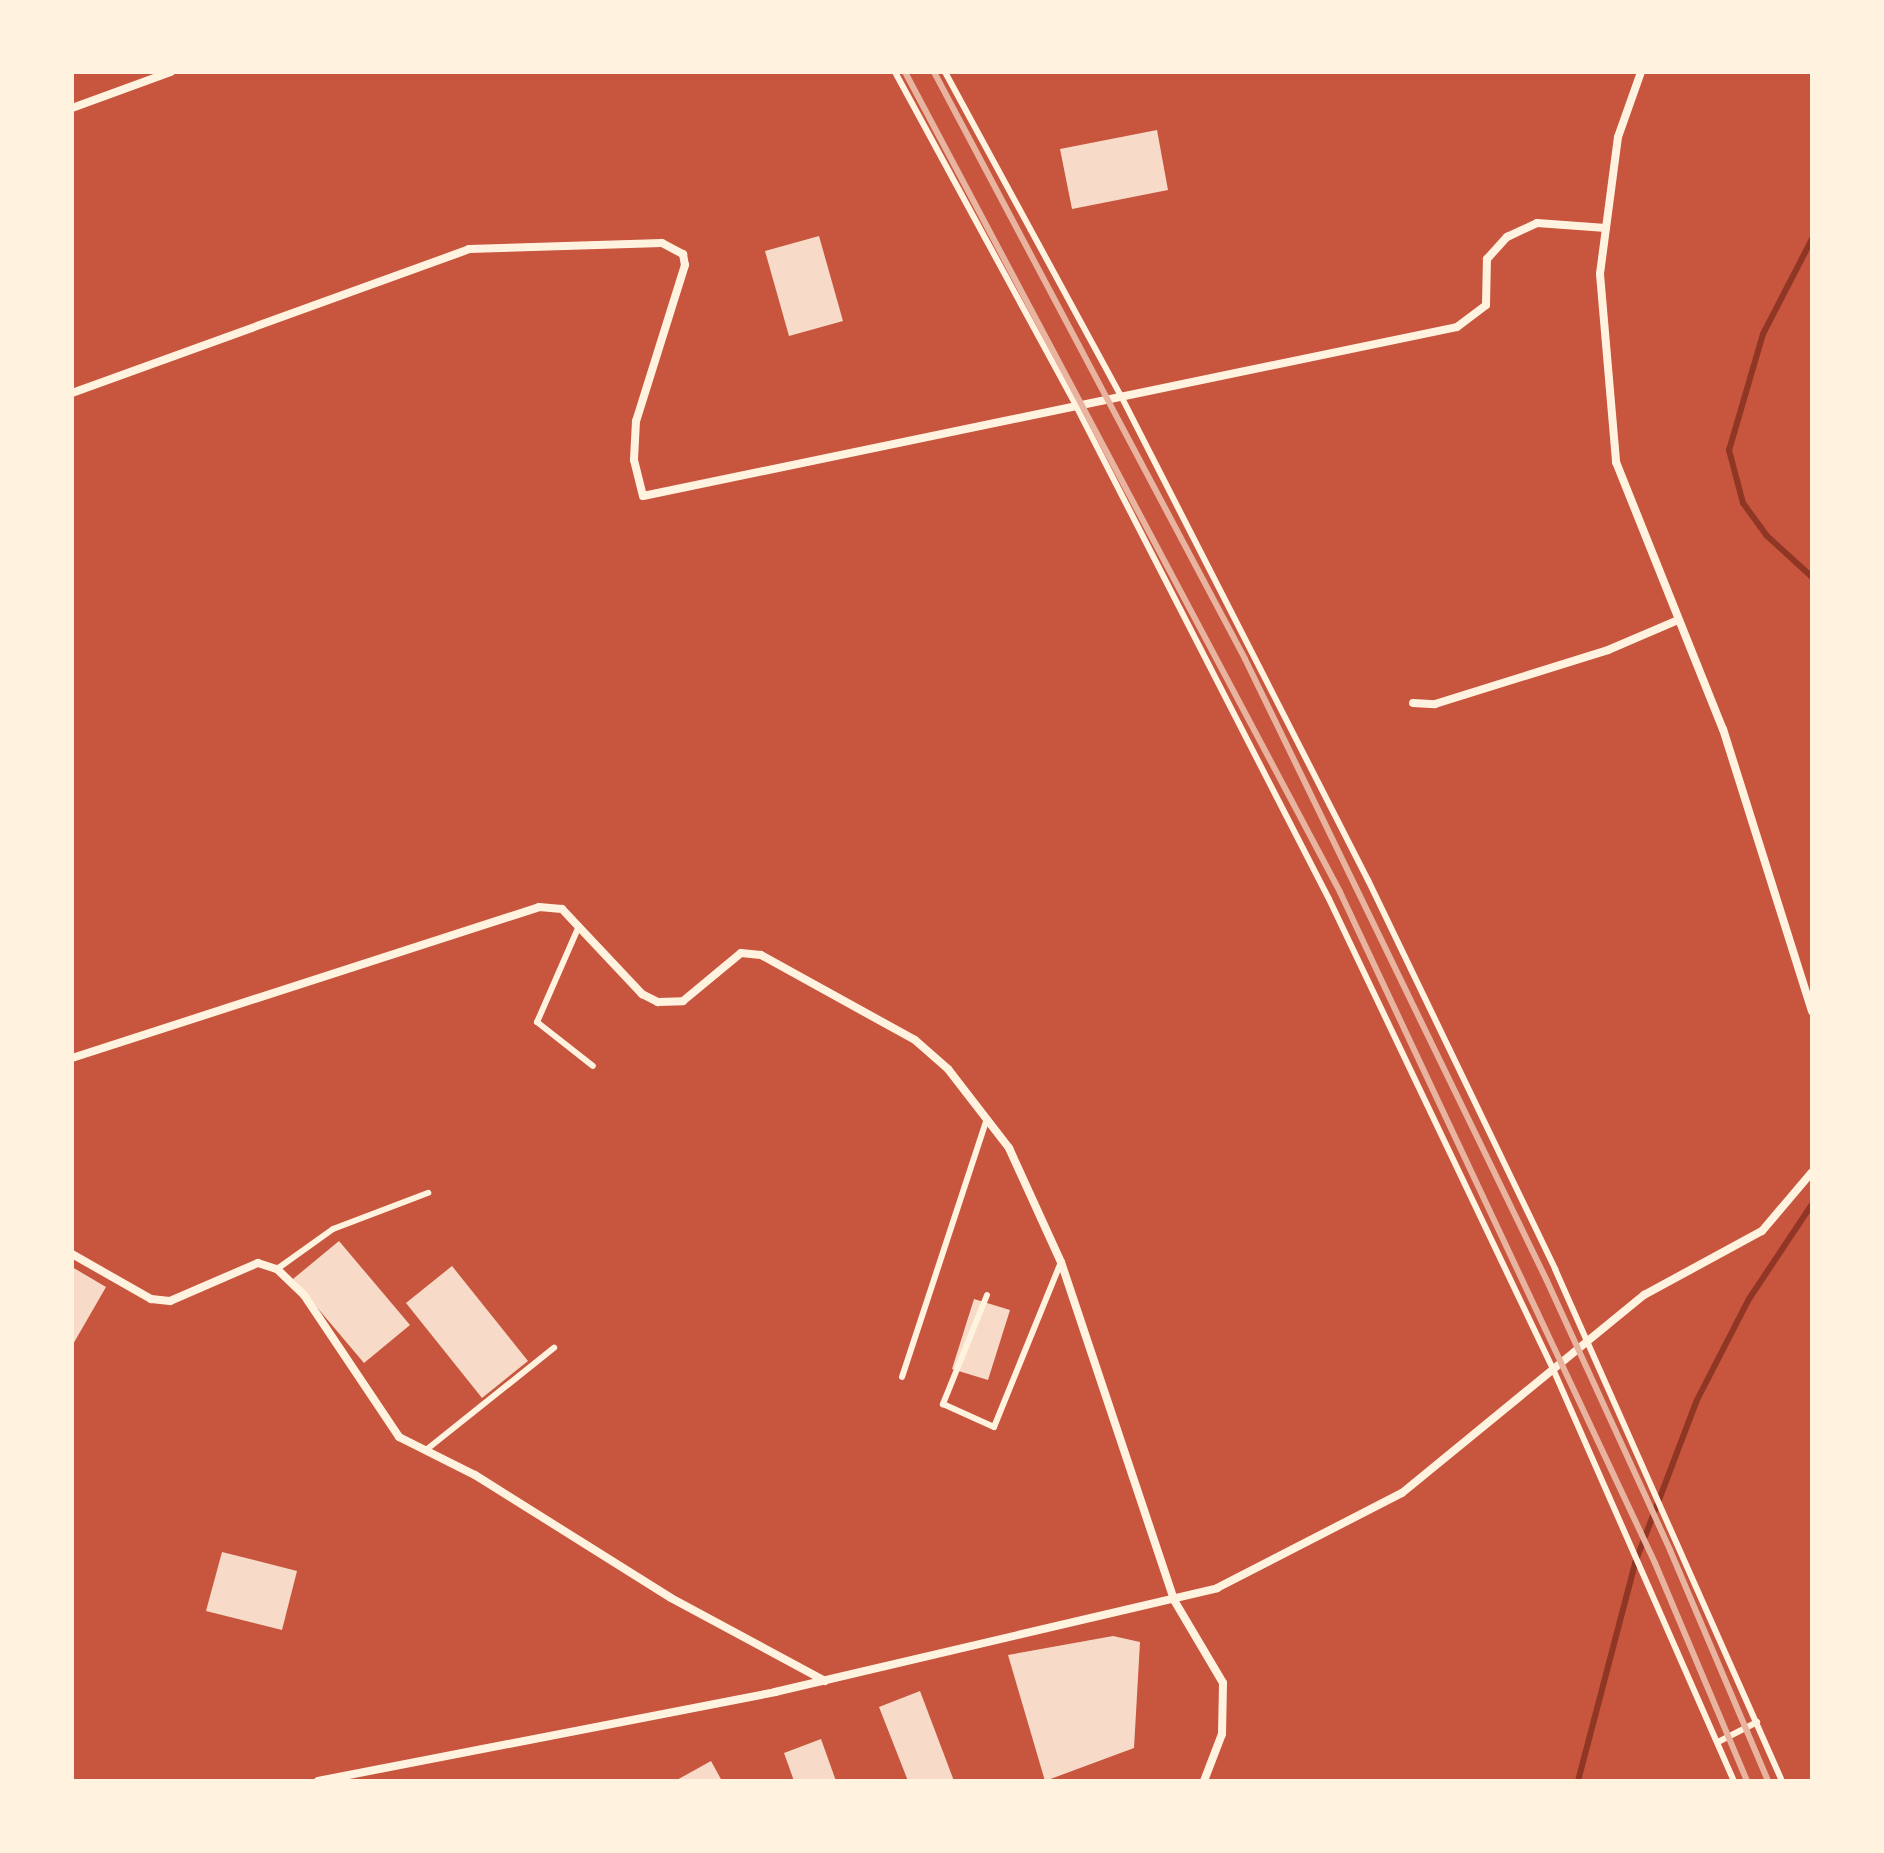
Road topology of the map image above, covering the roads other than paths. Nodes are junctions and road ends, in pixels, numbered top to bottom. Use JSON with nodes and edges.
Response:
{"nodes":[{"id":1,"x":171,"y":72,"type":"edge"},
{"id":2,"x":895,"y":72,"type":"edge"},
{"id":3,"x":945,"y":72,"type":"edge"},
{"id":4,"x":1641,"y":72,"type":"edge"},
{"id":5,"x":72,"y":108,"type":"edge"},
{"id":6,"x":1606,"y":228,"type":"junction"},
{"id":7,"x":72,"y":393,"type":"edge"},
{"id":8,"x":1120,"y":394,"type":"junction"},
{"id":9,"x":1075,"y":404,"type":"junction"},
{"id":10,"x":1678,"y":620,"type":"junction"},
{"id":11,"x":1413,"y":703,"type":"dead end"},
{"id":12,"x":580,"y":925,"type":"junction"},
{"id":13,"x":1812,"y":1011,"type":"edge"},
{"id":14,"x":72,"y":1058,"type":"edge"},
{"id":15,"x":593,"y":1066,"type":"dead end"},
{"id":16,"x":988,"y":1117,"type":"junction"},
{"id":17,"x":1812,"y":1172,"type":"edge"},
{"id":18,"x":428,"y":1193,"type":"dead end"},
{"id":19,"x":72,"y":1254,"type":"edge"},
{"id":20,"x":1061,"y":1262,"type":"junction"},
{"id":21,"x":277,"y":1269,"type":"junction"},
{"id":22,"x":987,"y":1295,"type":"dead end"},
{"id":23,"x":1588,"y":1341,"type":"junction"},
{"id":24,"x":554,"y":1348,"type":"dead end"},
{"id":25,"x":1553,"y":1369,"type":"junction"},
{"id":26,"x":902,"y":1377,"type":"dead end"},
{"id":27,"x":426,"y":1450,"type":"junction"},
{"id":28,"x":1174,"y":1600,"type":"junction"},
{"id":29,"x":825,"y":1681,"type":"junction"},
{"id":30,"x":1757,"y":1722,"type":"junction"},
{"id":31,"x":1718,"y":1742,"type":"junction"},
{"id":32,"x":318,"y":1781,"type":"edge"},
{"id":33,"x":1204,"y":1781,"type":"edge"},
{"id":34,"x":1734,"y":1781,"type":"edge"},
{"id":35,"x":1782,"y":1781,"type":"edge"}],
"edges":[{"from":1,"to":5,"type":"street"},
{"from":2,"to":9,"type":"lane"},
{"from":3,"to":8,"type":"lane"},
{"from":4,"to":6,"type":"street"},
{"from":6,"to":8,"type":"street"},
{"from":6,"to":10,"type":"street"},
{"from":7,"to":9,"type":"street"},
{"from":8,"to":9,"type":"street"},
{"from":8,"to":23,"type":"lane"},
{"from":9,"to":25,"type":"lane"},
{"from":10,"to":11,"type":"street"},
{"from":10,"to":13,"type":"street"},
{"from":12,"to":14,"type":"street"},
{"from":12,"to":15,"type":"lane"},
{"from":12,"to":16,"type":"street"},
{"from":16,"to":20,"type":"street"},
{"from":16,"to":26,"type":"lane"},
{"from":17,"to":23,"type":"street"},
{"from":18,"to":21,"type":"lane"},
{"from":19,"to":21,"type":"street"},
{"from":20,"to":22,"type":"lane"},
{"from":20,"to":28,"type":"street"},
{"from":21,"to":27,"type":"street"},
{"from":23,"to":25,"type":"street"},
{"from":23,"to":30,"type":"lane"},
{"from":24,"to":27,"type":"lane"},
{"from":25,"to":28,"type":"street"},
{"from":25,"to":31,"type":"lane"},
{"from":27,"to":29,"type":"street"},
{"from":28,"to":29,"type":"street"},
{"from":28,"to":33,"type":"street"},
{"from":29,"to":32,"type":"street"},
{"from":30,"to":31,"type":"lane"},
{"from":30,"to":35,"type":"lane"},
{"from":31,"to":34,"type":"lane"}]}
